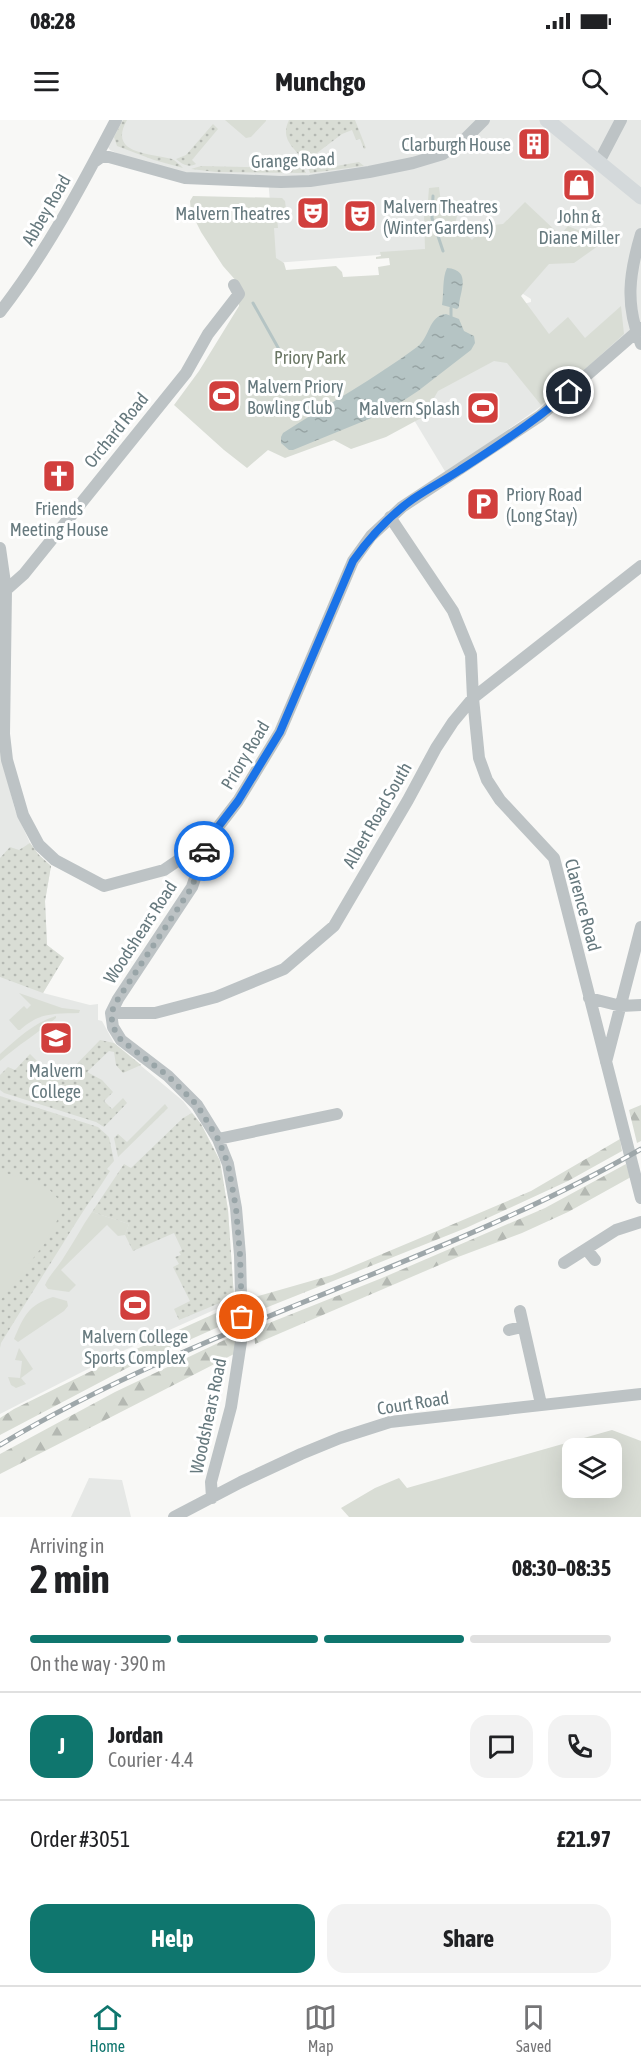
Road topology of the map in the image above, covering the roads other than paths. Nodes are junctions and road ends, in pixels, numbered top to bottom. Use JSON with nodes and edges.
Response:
{"nodes":[{"id":1,"x":116,"y":120,"type":"edge"},
{"id":2,"x":484,"y":120,"type":"edge"},
{"id":3,"x":547,"y":120,"type":"edge"},
{"id":4,"x":621,"y":120,"type":"edge"},
{"id":5,"x":94,"y":162,"type":"junction"},
{"id":6,"x":599,"y":162,"type":"junction"},
{"id":7,"x":641,"y":197,"type":"edge"},
{"id":8,"x":641,"y":234,"type":"edge"},
{"id":9,"x":234,"y":285,"type":"dead end"},
{"id":10,"x":0,"y":312,"type":"edge"},
{"id":11,"x":638,"y":330,"type":"edge"},
{"id":12,"x":641,"y":345,"type":"edge"},
{"id":13,"x":390,"y":517,"type":"junction"},
{"id":14,"x":0,"y":548,"type":"edge"},
{"id":15,"x":641,"y":566,"type":"edge"},
{"id":16,"x":6,"y":590,"type":"junction"},
{"id":17,"x":3,"y":630,"type":"edge"},
{"id":18,"x":472,"y":698,"type":"junction"},
{"id":19,"x":208,"y":840,"type":"junction"},
{"id":20,"x":641,"y":927,"type":"edge"},
{"id":21,"x":589,"y":998,"type":"junction"},
{"id":22,"x":641,"y":1005,"type":"edge"},
{"id":23,"x":621,"y":1006,"type":"junction"},
{"id":24,"x":111,"y":1013,"type":"junction"},
{"id":25,"x":606,"y":1063,"type":"junction"},
{"id":26,"x":337,"y":1114,"type":"dead end"},
{"id":27,"x":218,"y":1139,"type":"junction"},
{"id":28,"x":641,"y":1198,"type":"edge"},
{"id":29,"x":641,"y":1222,"type":"edge"},
{"id":30,"x":564,"y":1263,"type":"dead end"},
{"id":31,"x":520,"y":1311,"type":"dead end"},
{"id":32,"x":522,"y":1327,"type":"junction"},
{"id":33,"x":509,"y":1330,"type":"dead end"},
{"id":34,"x":641,"y":1394,"type":"edge"},
{"id":35,"x":541,"y":1404,"type":"junction"},
{"id":36,"x":212,"y":1498,"type":"junction"},
{"id":37,"x":174,"y":1517,"type":"edge"}],
"edges":[{"from":1,"to":5,"type":"street","name":"Abbey Road"},
{"from":2,"to":5,"type":"street","name":"Grange Road"},
{"from":3,"to":6,"type":"main road"},
{"from":4,"to":6,"type":"street"},
{"from":5,"to":10,"type":"street","name":"Abbey Road"},
{"from":6,"to":7,"type":"main road"},
{"from":8,"to":11,"type":"street"},
{"from":9,"to":16,"type":"street","name":"Orchard Road"},
{"from":11,"to":12,"type":"street"},
{"from":11,"to":13,"type":"street","name":"Priory Road"},
{"from":13,"to":18,"type":"street","name":"Clarence Road"},
{"from":13,"to":19,"type":"street","name":"Priory Road"},
{"from":14,"to":16,"type":"street","name":"Priory Road"},
{"from":15,"to":18,"type":"street","name":"Albert Road South"},
{"from":16,"to":17,"type":"street","name":"Priory Road"},
{"from":17,"to":19,"type":"street","name":"Priory Road"},
{"from":18,"to":21,"type":"street","name":"Clarence Road"},
{"from":18,"to":24,"type":"street","name":"Albert Road South"},
{"from":19,"to":24,"type":"street","name":"Woodshears Road"},
{"from":20,"to":23,"type":"street"},
{"from":21,"to":23,"type":"street"},
{"from":21,"to":25,"type":"street","name":"Clarence Road"},
{"from":22,"to":23,"type":"street"},
{"from":23,"to":25,"type":"street"},
{"from":24,"to":27,"type":"street","name":"Woodshears Road"},
{"from":25,"to":28,"type":"street","name":"Clarence Road"},
{"from":26,"to":27,"type":"street"},
{"from":27,"to":36,"type":"street","name":"Woodshears Road"},
{"from":29,"to":30,"type":"street"},
{"from":31,"to":32,"type":"street"},
{"from":32,"to":33,"type":"street"},
{"from":32,"to":35,"type":"street"},
{"from":34,"to":35,"type":"street","name":"Court Road"},
{"from":35,"to":36,"type":"street","name":"Court Road"},
{"from":36,"to":37,"type":"street","name":"Court Road"}]}
